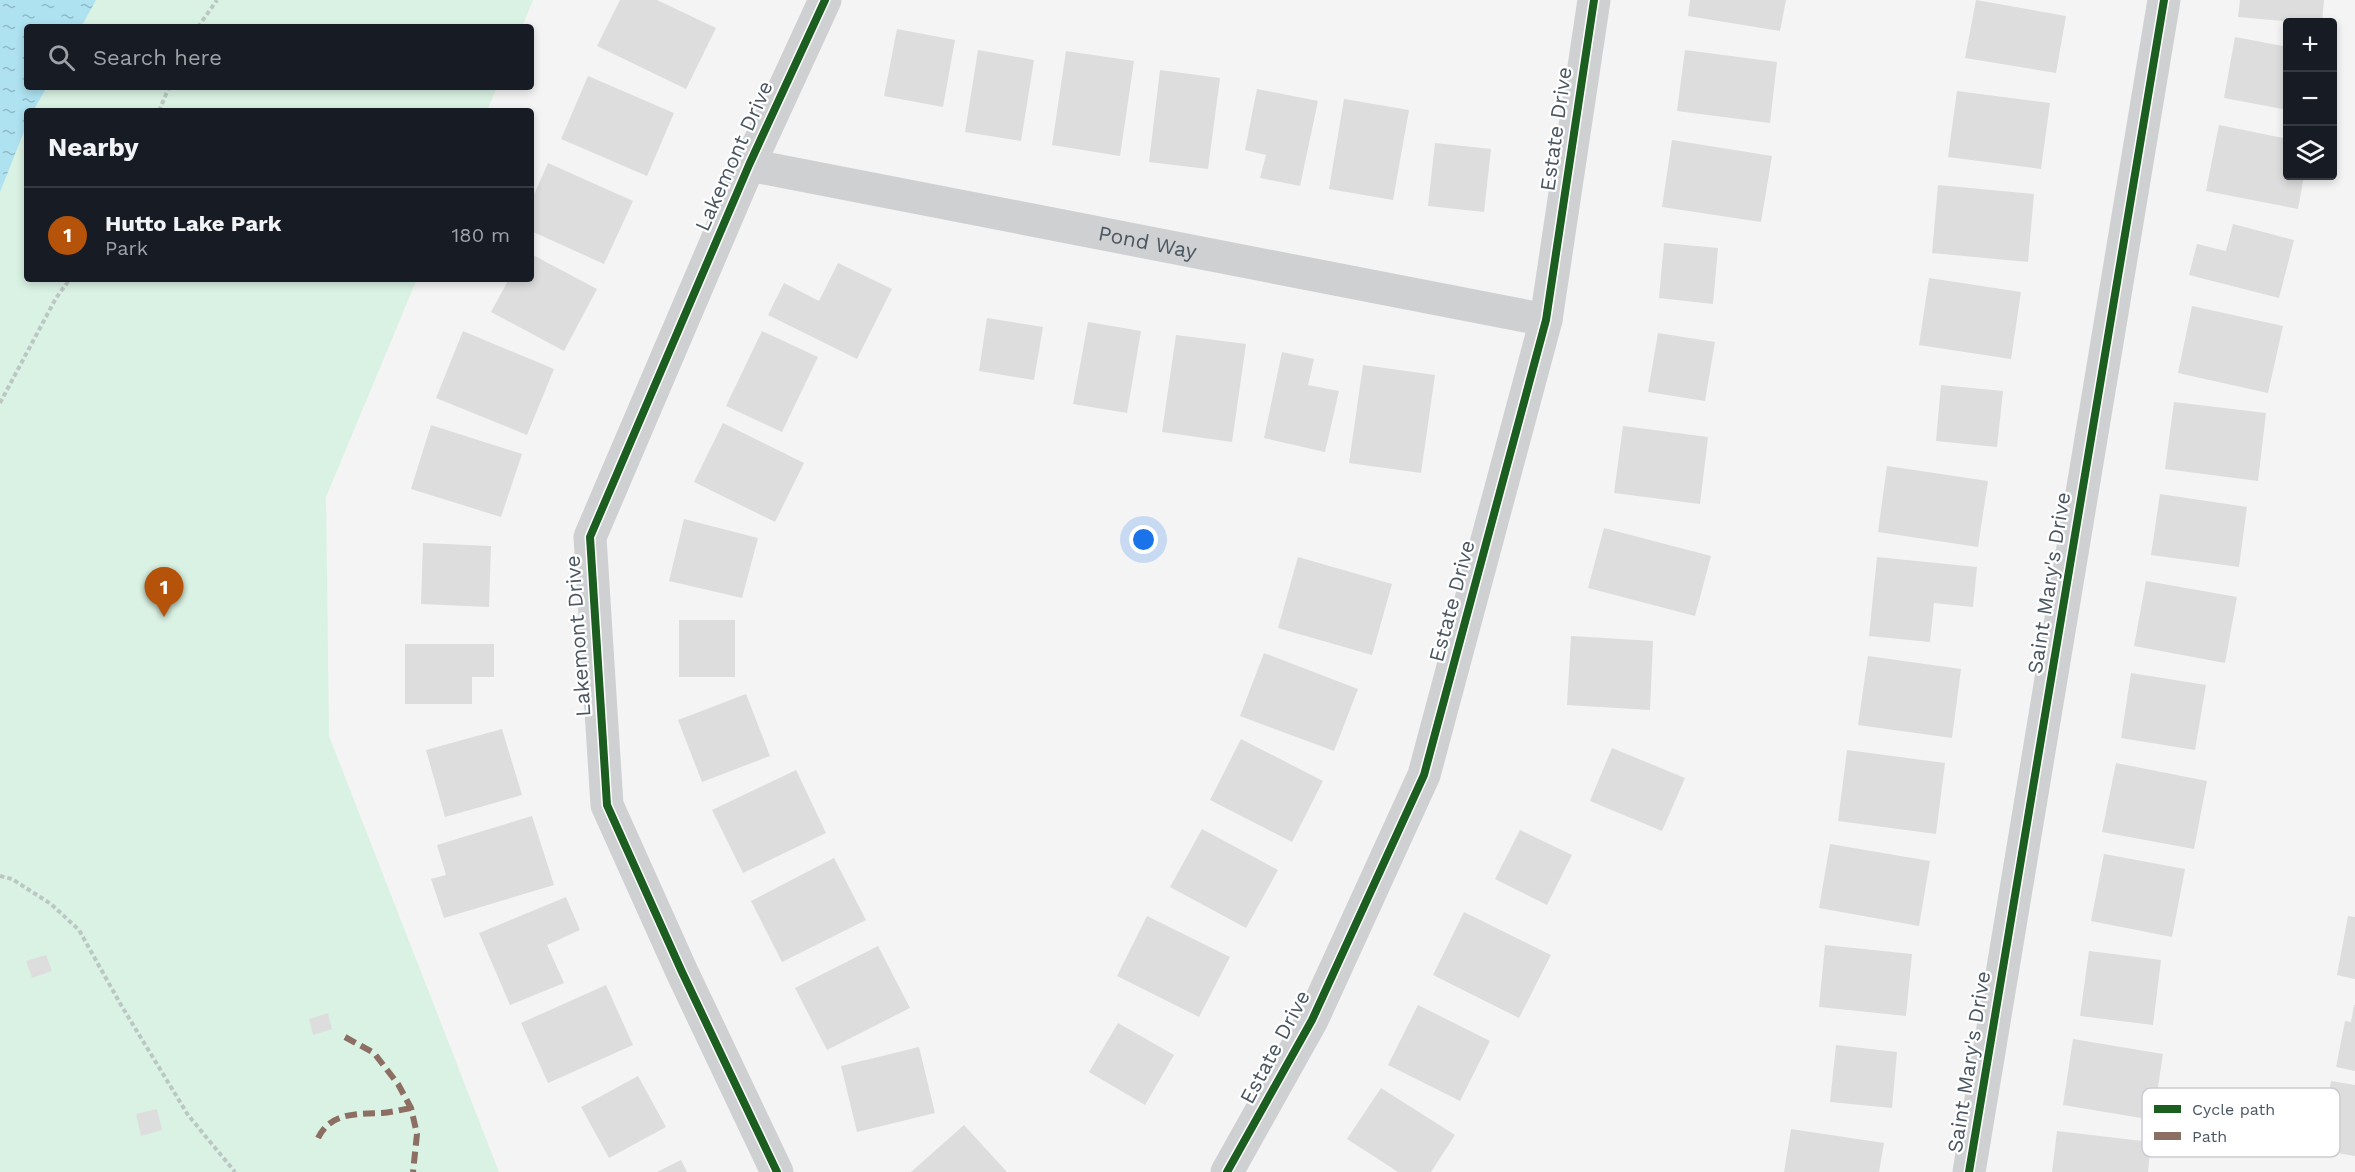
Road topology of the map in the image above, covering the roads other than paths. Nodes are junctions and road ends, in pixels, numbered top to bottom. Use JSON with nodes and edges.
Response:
{"nodes":[{"id":1,"x":825,"y":0,"type":"edge"},
{"id":2,"x":1594,"y":0,"type":"edge"},
{"id":3,"x":2164,"y":0,"type":"edge"},
{"id":4,"x":749,"y":165,"type":"junction"},
{"id":5,"x":1546,"y":320,"type":"junction"},
{"id":6,"x":777,"y":1172,"type":"edge"},
{"id":7,"x":1227,"y":1172,"type":"edge"},
{"id":8,"x":1969,"y":1172,"type":"edge"}],
"edges":[{"from":1,"to":4,"type":"street","name":"Lakemont Drive"},
{"from":2,"to":5,"type":"street","name":"Estate Drive"},
{"from":3,"to":8,"type":"street","name":"Saint Mary's Drive"},
{"from":4,"to":5,"type":"street","name":"Pond Way"},
{"from":4,"to":6,"type":"street","name":"Lakemont Drive"},
{"from":5,"to":7,"type":"street","name":"Estate Drive"}]}
